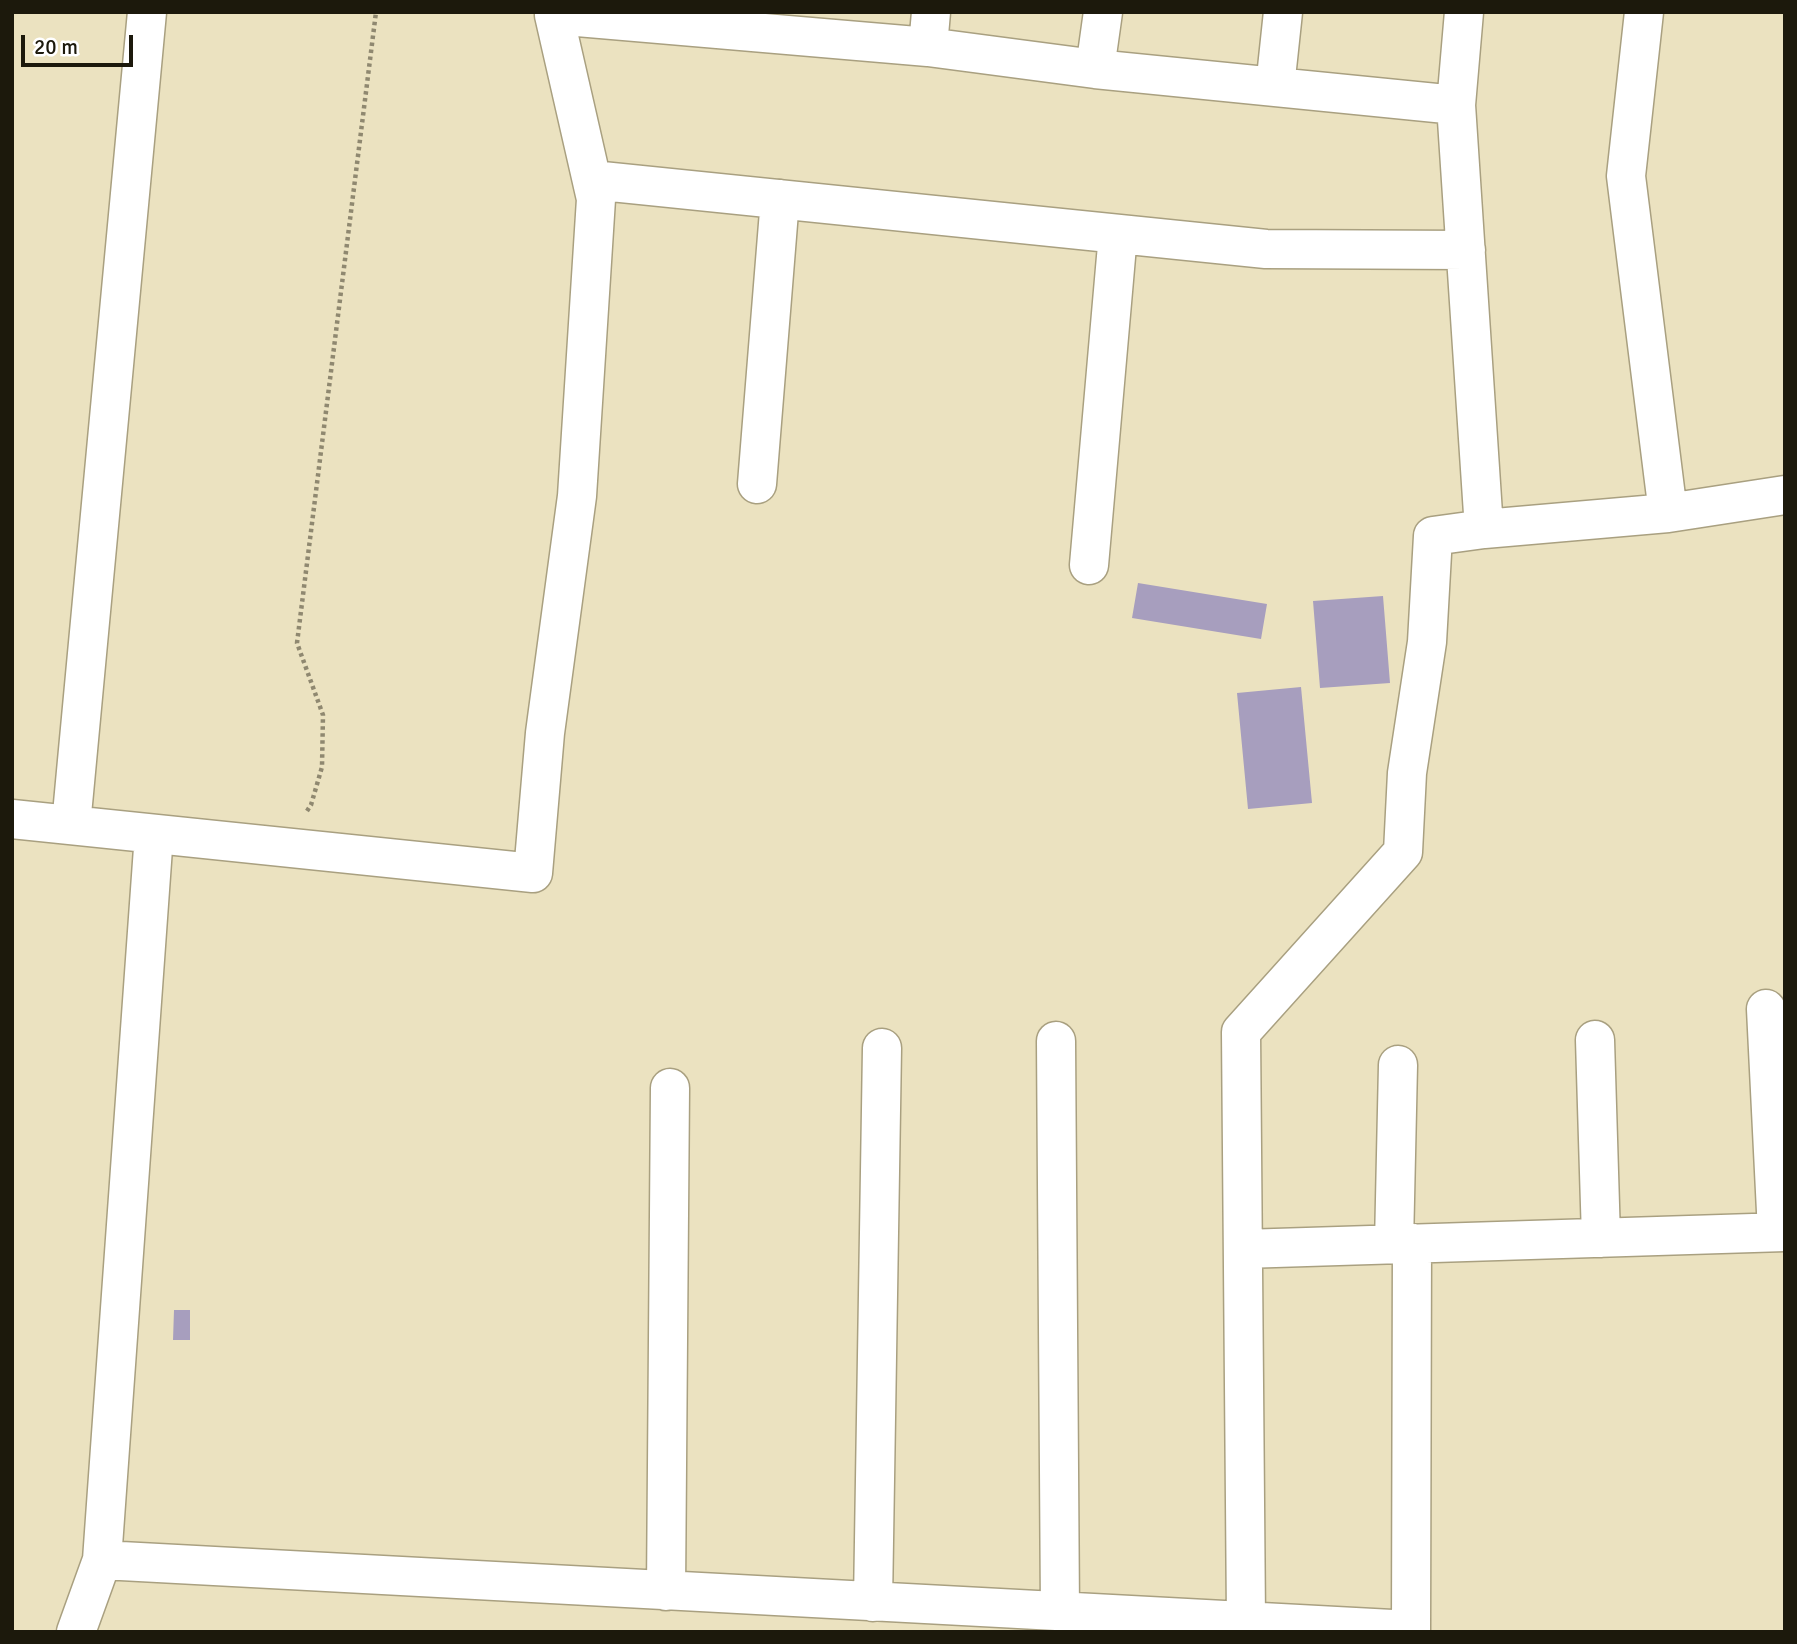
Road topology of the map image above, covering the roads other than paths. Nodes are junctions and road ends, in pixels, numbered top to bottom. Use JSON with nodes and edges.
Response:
{"nodes":[{"id":1,"x":147,"y":12,"type":"edge"},
{"id":2,"x":1103,"y":12,"type":"edge"},
{"id":3,"x":1283,"y":12,"type":"edge"},
{"id":4,"x":1464,"y":12,"type":"edge"},
{"id":5,"x":1644,"y":12,"type":"edge"},
{"id":6,"x":554,"y":14,"type":"edge"},
{"id":7,"x":752,"y":23,"type":"edge"},
{"id":8,"x":929,"y":30,"type":"edge"},
{"id":9,"x":1095,"y":69,"type":"junction"},
{"id":10,"x":1275,"y":87,"type":"junction"},
{"id":11,"x":1456,"y":105,"type":"junction"},
{"id":12,"x":592,"y":180,"type":"junction"},
{"id":13,"x":780,"y":199,"type":"junction"},
{"id":14,"x":1118,"y":234,"type":"junction"},
{"id":15,"x":1466,"y":250,"type":"junction"},
{"id":16,"x":757,"y":484,"type":"dead end"},
{"id":17,"x":1785,"y":495,"type":"edge"},
{"id":18,"x":1668,"y":513,"type":"junction"},
{"id":19,"x":1484,"y":529,"type":"junction"},
{"id":20,"x":1089,"y":565,"type":"dead end"},
{"id":21,"x":12,"y":819,"type":"edge"},
{"id":22,"x":71,"y":825,"type":"junction"},
{"id":23,"x":154,"y":834,"type":"junction"},
{"id":24,"x":1766,"y":1009,"type":"dead end"},
{"id":25,"x":1595,"y":1040,"type":"dead end"},
{"id":26,"x":1056,"y":1041,"type":"dead end"},
{"id":27,"x":882,"y":1048,"type":"dead end"},
{"id":28,"x":1398,"y":1065,"type":"dead end"},
{"id":29,"x":670,"y":1088,"type":"dead end"},
{"id":30,"x":1781,"y":1232,"type":"edge"},
{"id":31,"x":1601,"y":1238,"type":"junction"},
{"id":32,"x":1403,"y":1244,"type":"junction"},
{"id":33,"x":1243,"y":1249,"type":"junction"},
{"id":34,"x":102,"y":1560,"type":"junction"},
{"id":35,"x":666,"y":1591,"type":"junction"},
{"id":36,"x":873,"y":1602,"type":"junction"},
{"id":37,"x":1060,"y":1611,"type":"junction"},
{"id":38,"x":1246,"y":1620,"type":"junction"},
{"id":39,"x":76,"y":1632,"type":"edge"}],
"edges":[{"from":1,"to":22,"type":"street"},
{"from":2,"to":9,"type":"street"},
{"from":3,"to":10,"type":"street"},
{"from":4,"to":11,"type":"street"},
{"from":5,"to":18,"type":"street"},
{"from":6,"to":7,"type":"street"},
{"from":6,"to":12,"type":"street"},
{"from":7,"to":8,"type":"street"},
{"from":8,"to":9,"type":"street"},
{"from":9,"to":10,"type":"street"},
{"from":10,"to":11,"type":"street"},
{"from":11,"to":15,"type":"street"},
{"from":12,"to":13,"type":"street"},
{"from":12,"to":23,"type":"street"},
{"from":13,"to":14,"type":"street"},
{"from":13,"to":16,"type":"street"},
{"from":14,"to":15,"type":"street"},
{"from":14,"to":20,"type":"street"},
{"from":15,"to":19,"type":"street"},
{"from":17,"to":18,"type":"street"},
{"from":18,"to":19,"type":"street"},
{"from":19,"to":33,"type":"street"},
{"from":21,"to":22,"type":"street"},
{"from":22,"to":23,"type":"street"},
{"from":23,"to":34,"type":"street"},
{"from":24,"to":30,"type":"street"},
{"from":25,"to":31,"type":"street"},
{"from":26,"to":37,"type":"street"},
{"from":27,"to":36,"type":"street"},
{"from":28,"to":32,"type":"street"},
{"from":29,"to":35,"type":"street"},
{"from":30,"to":31,"type":"street"},
{"from":31,"to":32,"type":"street"},
{"from":32,"to":33,"type":"street"},
{"from":32,"to":38,"type":"street"},
{"from":33,"to":38,"type":"street"},
{"from":34,"to":35,"type":"street"},
{"from":34,"to":39,"type":"street"},
{"from":35,"to":36,"type":"street"},
{"from":36,"to":37,"type":"street"},
{"from":37,"to":38,"type":"street"}]}
